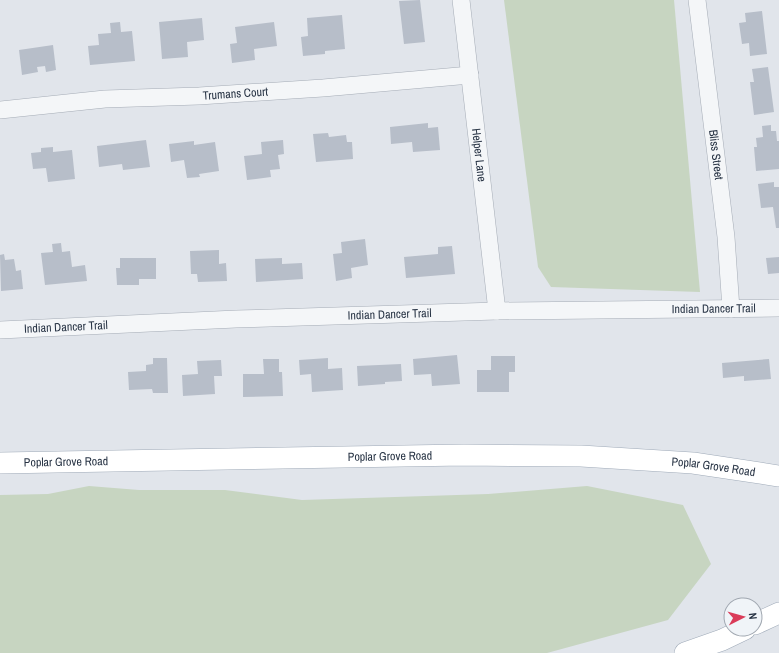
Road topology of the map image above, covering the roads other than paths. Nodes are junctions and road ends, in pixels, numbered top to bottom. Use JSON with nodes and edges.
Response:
{"nodes":[{"id":1,"x":461,"y":0,"type":"edge"},
{"id":2,"x":697,"y":0,"type":"edge"},
{"id":3,"x":470,"y":75,"type":"junction"},
{"id":4,"x":0,"y":110,"type":"edge"},
{"id":5,"x":779,"y":308,"type":"edge"},
{"id":6,"x":731,"y":309,"type":"junction"},
{"id":7,"x":496,"y":311,"type":"junction"},
{"id":8,"x":0,"y":330,"type":"edge"},
{"id":9,"x":0,"y":463,"type":"edge"},
{"id":10,"x":779,"y":476,"type":"edge"},
{"id":11,"x":779,"y":613,"type":"edge"},
{"id":12,"x":763,"y":620,"type":"edge"},
{"id":13,"x":728,"y":637,"type":"edge"},
{"id":14,"x":685,"y":653,"type":"edge"}],
"edges":[{"from":1,"to":3,"type":"street","name":"Helper Lane"},
{"from":2,"to":6,"type":"street","name":"Bliss Street"},
{"from":3,"to":4,"type":"street","name":"Trumans Court"},
{"from":3,"to":7,"type":"street","name":"Helper Lane"},
{"from":5,"to":6,"type":"street","name":"Indian Dancer Trail"},
{"from":6,"to":7,"type":"street","name":"Indian Dancer Trail"},
{"from":7,"to":8,"type":"street","name":"Indian Dancer Trail"},
{"from":9,"to":10,"type":"main road","name":"Poplar Grove Road"},
{"from":11,"to":12,"type":"main road"},
{"from":13,"to":14,"type":"main road"}]}
